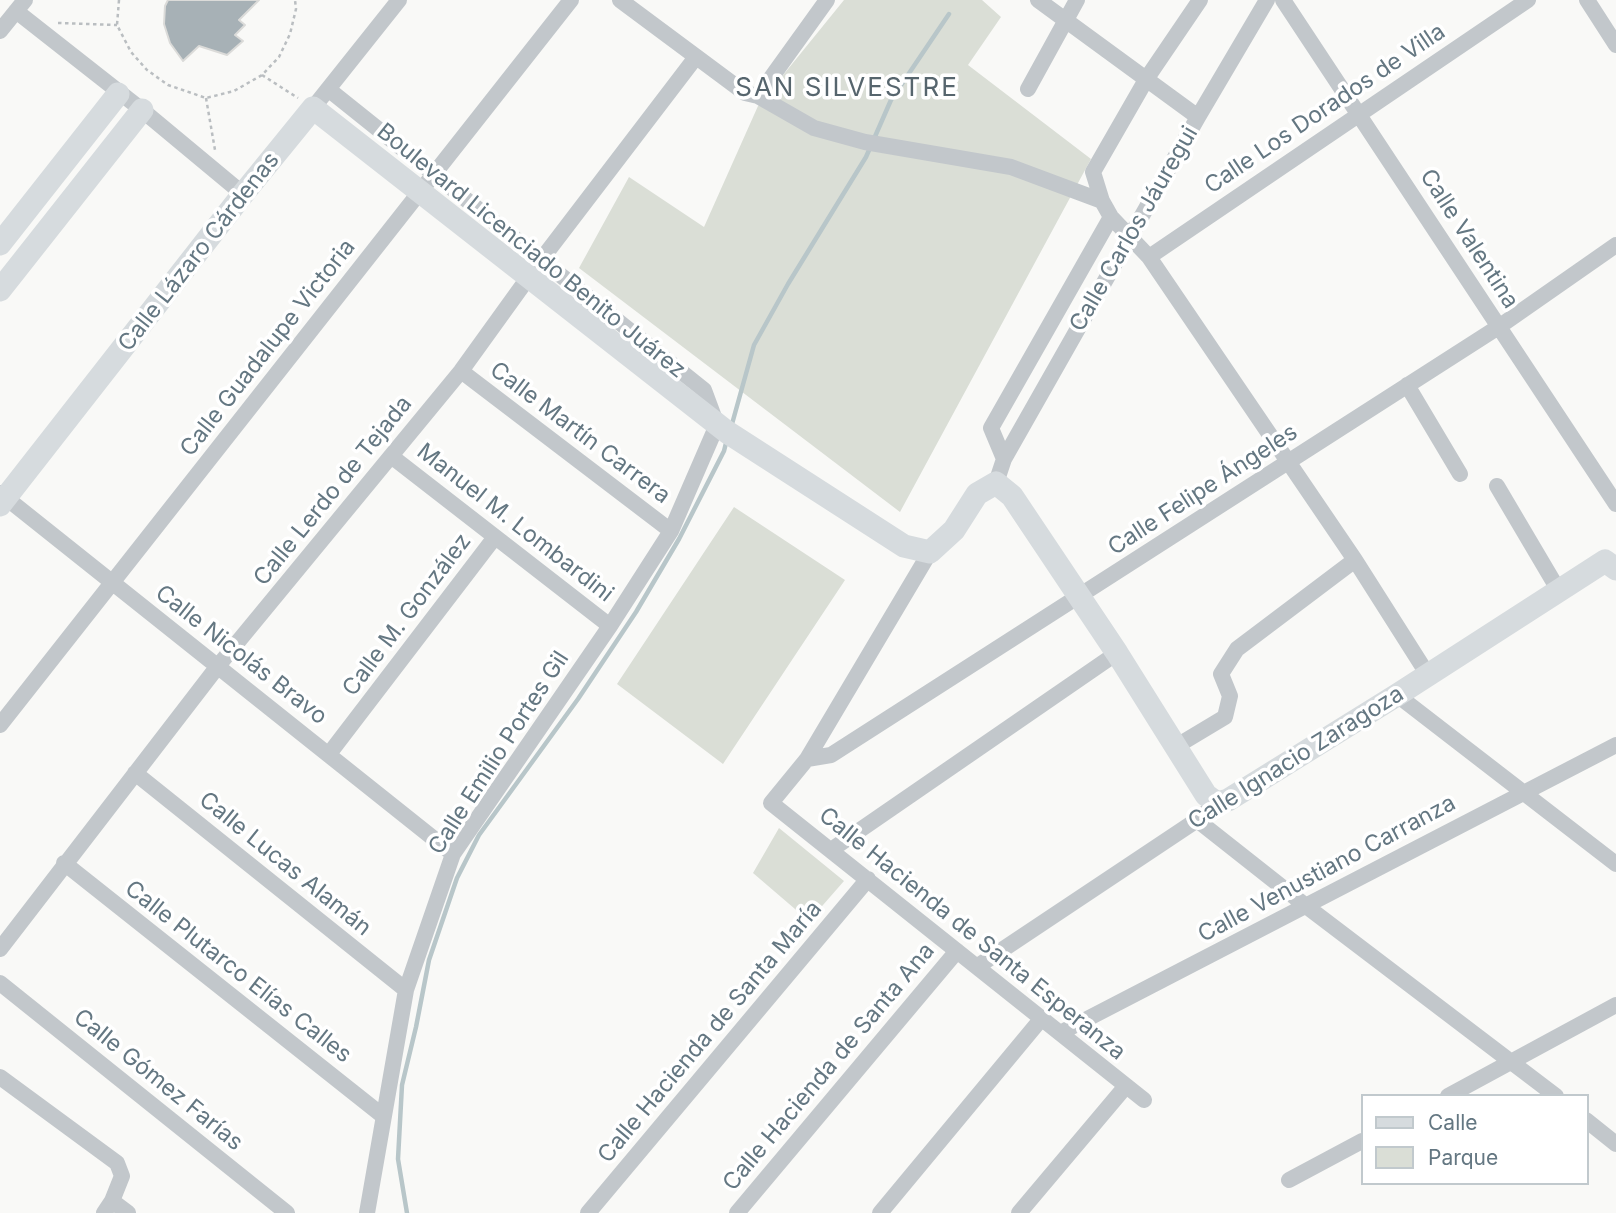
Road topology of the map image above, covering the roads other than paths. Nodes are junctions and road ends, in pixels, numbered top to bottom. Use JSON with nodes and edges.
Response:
{"nodes":[{"id":1,"x":399,"y":0,"type":"edge"},
{"id":2,"x":571,"y":0,"type":"edge"},
{"id":3,"x":620,"y":0,"type":"edge"},
{"id":4,"x":827,"y":0,"type":"edge"},
{"id":5,"x":1038,"y":0,"type":"edge"},
{"id":6,"x":1077,"y":0,"type":"edge"},
{"id":7,"x":1200,"y":0,"type":"edge"},
{"id":8,"x":1267,"y":0,"type":"edge"},
{"id":9,"x":1283,"y":0,"type":"edge"},
{"id":10,"x":1528,"y":0,"type":"edge"},
{"id":11,"x":1587,"y":0,"type":"edge"},
{"id":12,"x":20,"y":6,"type":"edge"},
{"id":13,"x":1065,"y":20,"type":"junction"},
{"id":14,"x":0,"y":31,"type":"edge"},
{"id":15,"x":1616,"y":45,"type":"edge"},
{"id":16,"x":696,"y":57,"type":"junction"},
{"id":17,"x":1147,"y":78,"type":"junction"},
{"id":18,"x":328,"y":89,"type":"junction"},
{"id":19,"x":1028,"y":89,"type":"dead end"},
{"id":20,"x":118,"y":93,"type":"junction"},
{"id":21,"x":758,"y":96,"type":"junction"},
{"id":22,"x":313,"y":108,"type":"junction"},
{"id":23,"x":142,"y":110,"type":"junction"},
{"id":24,"x":1359,"y":113,"type":"junction"},
{"id":25,"x":1198,"y":117,"type":"junction"},
{"id":26,"x":434,"y":174,"type":"junction"},
{"id":27,"x":419,"y":192,"type":"junction"},
{"id":28,"x":243,"y":194,"type":"junction"},
{"id":29,"x":1102,"y":201,"type":"junction"},
{"id":30,"x":1111,"y":217,"type":"junction"},
{"id":31,"x":1131,"y":237,"type":"junction"},
{"id":32,"x":0,"y":244,"type":"edge"},
{"id":33,"x":1616,"y":245,"type":"edge"},
{"id":34,"x":1149,"y":257,"type":"junction"},
{"id":35,"x":535,"y":269,"type":"junction"},
{"id":36,"x":0,"y":290,"type":"edge"},
{"id":37,"x":1500,"y":326,"type":"junction"},
{"id":38,"x":461,"y":370,"type":"junction"},
{"id":39,"x":1407,"y":385,"type":"junction"},
{"id":40,"x":722,"y":429,"type":"junction"},
{"id":41,"x":391,"y":456,"type":"junction"},
{"id":42,"x":1004,"y":459,"type":"junction"},
{"id":43,"x":1288,"y":462,"type":"junction"},
{"id":44,"x":1460,"y":474,"type":"dead end"},
{"id":45,"x":996,"y":483,"type":"junction"},
{"id":46,"x":1497,"y":486,"type":"dead end"},
{"id":47,"x":2,"y":498,"type":"edge"},
{"id":48,"x":1616,"y":504,"type":"edge"},
{"id":49,"x":671,"y":531,"type":"junction"},
{"id":50,"x":495,"y":537,"type":"junction"},
{"id":51,"x":930,"y":552,"type":"junction"},
{"id":52,"x":1355,"y":560,"type":"junction"},
{"id":53,"x":1612,"y":561,"type":"edge"},
{"id":54,"x":113,"y":582,"type":"junction"},
{"id":55,"x":1559,"y":591,"type":"junction"},
{"id":56,"x":1079,"y":597,"type":"junction"},
{"id":57,"x":610,"y":626,"type":"junction"},
{"id":58,"x":1117,"y":653,"type":"junction"},
{"id":59,"x":218,"y":666,"type":"junction"},
{"id":60,"x":1428,"y":675,"type":"junction"},
{"id":61,"x":1397,"y":695,"type":"junction"},
{"id":62,"x":0,"y":725,"type":"edge"},
{"id":63,"x":1616,"y":745,"type":"edge"},
{"id":64,"x":1175,"y":747,"type":"junction"},
{"id":65,"x":329,"y":754,"type":"junction"},
{"id":66,"x":807,"y":759,"type":"junction"},
{"id":67,"x":135,"y":773,"type":"junction"},
{"id":68,"x":1523,"y":792,"type":"junction"},
{"id":69,"x":1217,"y":803,"type":"junction"},
{"id":70,"x":1197,"y":820,"type":"junction"},
{"id":71,"x":831,"y":850,"type":"junction"},
{"id":72,"x":453,"y":854,"type":"junction"},
{"id":73,"x":64,"y":863,"type":"junction"},
{"id":74,"x":1616,"y":864,"type":"edge"},
{"id":75,"x":868,"y":879,"type":"junction"},
{"id":76,"x":1306,"y":906,"type":"junction"},
{"id":77,"x":0,"y":948,"type":"edge"},
{"id":78,"x":957,"y":951,"type":"junction"},
{"id":79,"x":978,"y":966,"type":"junction"},
{"id":80,"x":0,"y":984,"type":"edge"},
{"id":81,"x":406,"y":990,"type":"junction"},
{"id":82,"x":1616,"y":1005,"type":"edge"},
{"id":83,"x":1042,"y":1018,"type":"junction"},
{"id":84,"x":1060,"y":1032,"type":"junction"},
{"id":85,"x":1513,"y":1061,"type":"junction"},
{"id":86,"x":0,"y":1077,"type":"edge"},
{"id":87,"x":1126,"y":1086,"type":"junction"},
{"id":88,"x":1452,"y":1094,"type":"edge"},
{"id":89,"x":1554,"y":1094,"type":"edge"},
{"id":90,"x":1144,"y":1100,"type":"dead end"},
{"id":91,"x":383,"y":1115,"type":"junction"},
{"id":92,"x":1588,"y":1122,"type":"edge"},
{"id":93,"x":1360,"y":1142,"type":"edge"},
{"id":94,"x":1616,"y":1144,"type":"edge"},
{"id":95,"x":1289,"y":1180,"type":"dead end"},
{"id":96,"x":108,"y":1207,"type":"edge"},
{"id":97,"x":128,"y":1213,"type":"edge"},
{"id":98,"x":287,"y":1213,"type":"edge"},
{"id":99,"x":367,"y":1213,"type":"edge"},
{"id":100,"x":588,"y":1213,"type":"edge"},
{"id":101,"x":737,"y":1213,"type":"edge"},
{"id":102,"x":880,"y":1213,"type":"edge"},
{"id":103,"x":1019,"y":1213,"type":"edge"}],
"edges":[{"from":1,"to":18,"type":"street","name":"Calle Lázaro Cárdenas"},
{"from":2,"to":26,"type":"street","name":"Calle Guadalupe Victoria"},
{"from":3,"to":16,"type":"street"},
{"from":4,"to":21,"type":"street"},
{"from":5,"to":13,"type":"street"},
{"from":6,"to":13,"type":"street"},
{"from":7,"to":17,"type":"street"},
{"from":8,"to":25,"type":"street","name":"Calle Carlos Jáuregui"},
{"from":9,"to":24,"type":"street","name":"Calle Valentina"},
{"from":10,"to":24,"type":"street","name":"Calle Los Dorados de Villa"},
{"from":11,"to":15,"type":"street"},
{"from":12,"to":14,"type":"street"},
{"from":12,"to":20,"type":"street"},
{"from":13,"to":17,"type":"street"},
{"from":13,"to":19,"type":"street"},
{"from":16,"to":21,"type":"street"},
{"from":16,"to":35,"type":"street","name":"Calle Lerdo de Tejada"},
{"from":17,"to":25,"type":"street"},
{"from":17,"to":29,"type":"street"},
{"from":18,"to":22,"type":"street","name":"Calle Lázaro Cárdenas"},
{"from":18,"to":26,"type":"street","name":"Boulevard Licenciado Benito Juárez"},
{"from":20,"to":23,"type":"street"},
{"from":20,"to":32,"type":"street"},
{"from":21,"to":29,"type":"street"},
{"from":22,"to":27,"type":"street","name":"Boulevard Licenciado Benito Juárez"},
{"from":22,"to":28,"type":"street","name":"Calle Lázaro Cárdenas"},
{"from":23,"to":28,"type":"street"},
{"from":23,"to":36,"type":"street"},
{"from":24,"to":34,"type":"street","name":"Calle Los Dorados de Villa"},
{"from":24,"to":37,"type":"street","name":"Calle Valentina"},
{"from":25,"to":31,"type":"street","name":"Calle Carlos Jáuregui"},
{"from":26,"to":27,"type":"street","name":"Calle Guadalupe Victoria"},
{"from":26,"to":35,"type":"street","name":"Boulevard Licenciado Benito Juárez"},
{"from":27,"to":35,"type":"street","name":"Boulevard Licenciado Benito Juárez"},
{"from":27,"to":54,"type":"street","name":"Calle Guadalupe Victoria"},
{"from":28,"to":47,"type":"street","name":"Calle Lázaro Cárdenas"},
{"from":29,"to":30,"type":"street"},
{"from":30,"to":31,"type":"street"},
{"from":30,"to":42,"type":"street","name":"Calle Carlos Jáuregui"},
{"from":31,"to":34,"type":"street"},
{"from":31,"to":42,"type":"street","name":"Calle Carlos Jáuregui"},
{"from":33,"to":37,"type":"street","name":"Calle Felipe Ángeles"},
{"from":34,"to":43,"type":"street"},
{"from":35,"to":38,"type":"street","name":"Calle Lerdo de Tejada"},
{"from":35,"to":40,"type":"street","name":"Boulevard Licenciado Benito Juárez"},
{"from":37,"to":39,"type":"street","name":"Calle Felipe Ángeles"},
{"from":37,"to":48,"type":"street","name":"Calle Valentina"},
{"from":38,"to":41,"type":"street","name":"Calle Lerdo de Tejada"},
{"from":38,"to":49,"type":"street","name":"Calle Martín Carrera"},
{"from":39,"to":43,"type":"street","name":"Calle Felipe Ángeles"},
{"from":39,"to":44,"type":"street"},
{"from":40,"to":49,"type":"street","name":"Calle Emilio Portes Gil"},
{"from":40,"to":51,"type":"street","name":"Boulevard Licenciado Benito Juárez"},
{"from":41,"to":50,"type":"street","name":"Manuel M. Lombardini"},
{"from":41,"to":59,"type":"street","name":"Calle Lerdo de Tejada"},
{"from":42,"to":45,"type":"street","name":"Calle Carlos Jáuregui"},
{"from":43,"to":52,"type":"street"},
{"from":43,"to":56,"type":"street","name":"Calle Felipe Ángeles"},
{"from":45,"to":51,"type":"street"},
{"from":45,"to":56,"type":"street"},
{"from":46,"to":55,"type":"street"},
{"from":47,"to":54,"type":"street","name":"Calle Nicolás Bravo"},
{"from":49,"to":57,"type":"street","name":"Calle Emilio Portes Gil"},
{"from":50,"to":57,"type":"street","name":"Manuel M. Lombardini"},
{"from":50,"to":65,"type":"street","name":"Calle M. González"},
{"from":51,"to":66,"type":"street"},
{"from":52,"to":60,"type":"street"},
{"from":52,"to":64,"type":"street"},
{"from":53,"to":55,"type":"street","name":"Calle Ignacio Zaragoza"},
{"from":54,"to":59,"type":"street","name":"Calle Nicolás Bravo"},
{"from":54,"to":62,"type":"street","name":"Calle Guadalupe Victoria"},
{"from":55,"to":60,"type":"street","name":"Calle Ignacio Zaragoza"},
{"from":56,"to":58,"type":"street"},
{"from":56,"to":66,"type":"street","name":"Calle Felipe Ángeles"},
{"from":57,"to":72,"type":"street","name":"Calle Emilio Portes Gil"},
{"from":58,"to":64,"type":"street"},
{"from":58,"to":71,"type":"street"},
{"from":59,"to":65,"type":"street","name":"Calle Nicolás Bravo"},
{"from":59,"to":67,"type":"street","name":"Calle Lerdo de Tejada"},
{"from":60,"to":61,"type":"street","name":"Calle Ignacio Zaragoza"},
{"from":61,"to":68,"type":"street"},
{"from":61,"to":69,"type":"street","name":"Calle Ignacio Zaragoza"},
{"from":63,"to":68,"type":"street","name":"Calle Venustiano Carranza"},
{"from":64,"to":69,"type":"street"},
{"from":65,"to":72,"type":"street","name":"Calle Nicolás Bravo"},
{"from":66,"to":71,"type":"street","name":"Calle Hacienda de Santa Esperanza"},
{"from":67,"to":73,"type":"street","name":"Calle Lerdo de Tejada"},
{"from":67,"to":81,"type":"street","name":"Calle Lucas Alamán"},
{"from":68,"to":74,"type":"street"},
{"from":68,"to":76,"type":"street","name":"Calle Venustiano Carranza"},
{"from":69,"to":70,"type":"street","name":"Calle Ignacio Zaragoza"},
{"from":70,"to":76,"type":"street"},
{"from":70,"to":79,"type":"street","name":"Calle Ignacio Zaragoza"},
{"from":71,"to":75,"type":"street","name":"Calle Hacienda de Santa Esperanza"},
{"from":72,"to":81,"type":"street","name":"Calle Emilio Portes Gil"},
{"from":73,"to":77,"type":"street","name":"Calle Lerdo de Tejada"},
{"from":73,"to":91,"type":"street","name":"Calle Plutarco Elías Calles"},
{"from":75,"to":78,"type":"street","name":"Calle Hacienda de Santa Esperanza"},
{"from":75,"to":100,"type":"street","name":"Calle Hacienda de Santa María"},
{"from":76,"to":84,"type":"street","name":"Calle Venustiano Carranza"},
{"from":76,"to":85,"type":"street"},
{"from":78,"to":79,"type":"street","name":"Calle Hacienda de Santa Esperanza"},
{"from":78,"to":101,"type":"street","name":"Calle Hacienda de Santa Ana"},
{"from":79,"to":83,"type":"street","name":"Calle Hacienda de Santa Esperanza"},
{"from":80,"to":98,"type":"street","name":"Calle Gómez Farías"},
{"from":81,"to":91,"type":"street","name":"Calle Emilio Portes Gil"},
{"from":82,"to":85,"type":"street"},
{"from":83,"to":84,"type":"street","name":"Calle Hacienda de Santa Esperanza"},
{"from":83,"to":102,"type":"street"},
{"from":84,"to":87,"type":"street","name":"Calle Hacienda de Santa Esperanza"},
{"from":85,"to":88,"type":"street"},
{"from":85,"to":89,"type":"street"},
{"from":86,"to":96,"type":"street"},
{"from":87,"to":90,"type":"street","name":"Calle Hacienda de Santa Esperanza"},
{"from":87,"to":103,"type":"street"},
{"from":91,"to":99,"type":"street","name":"Calle Emilio Portes Gil"},
{"from":92,"to":94,"type":"street"},
{"from":93,"to":95,"type":"street"},
{"from":96,"to":97,"type":"street"}]}
